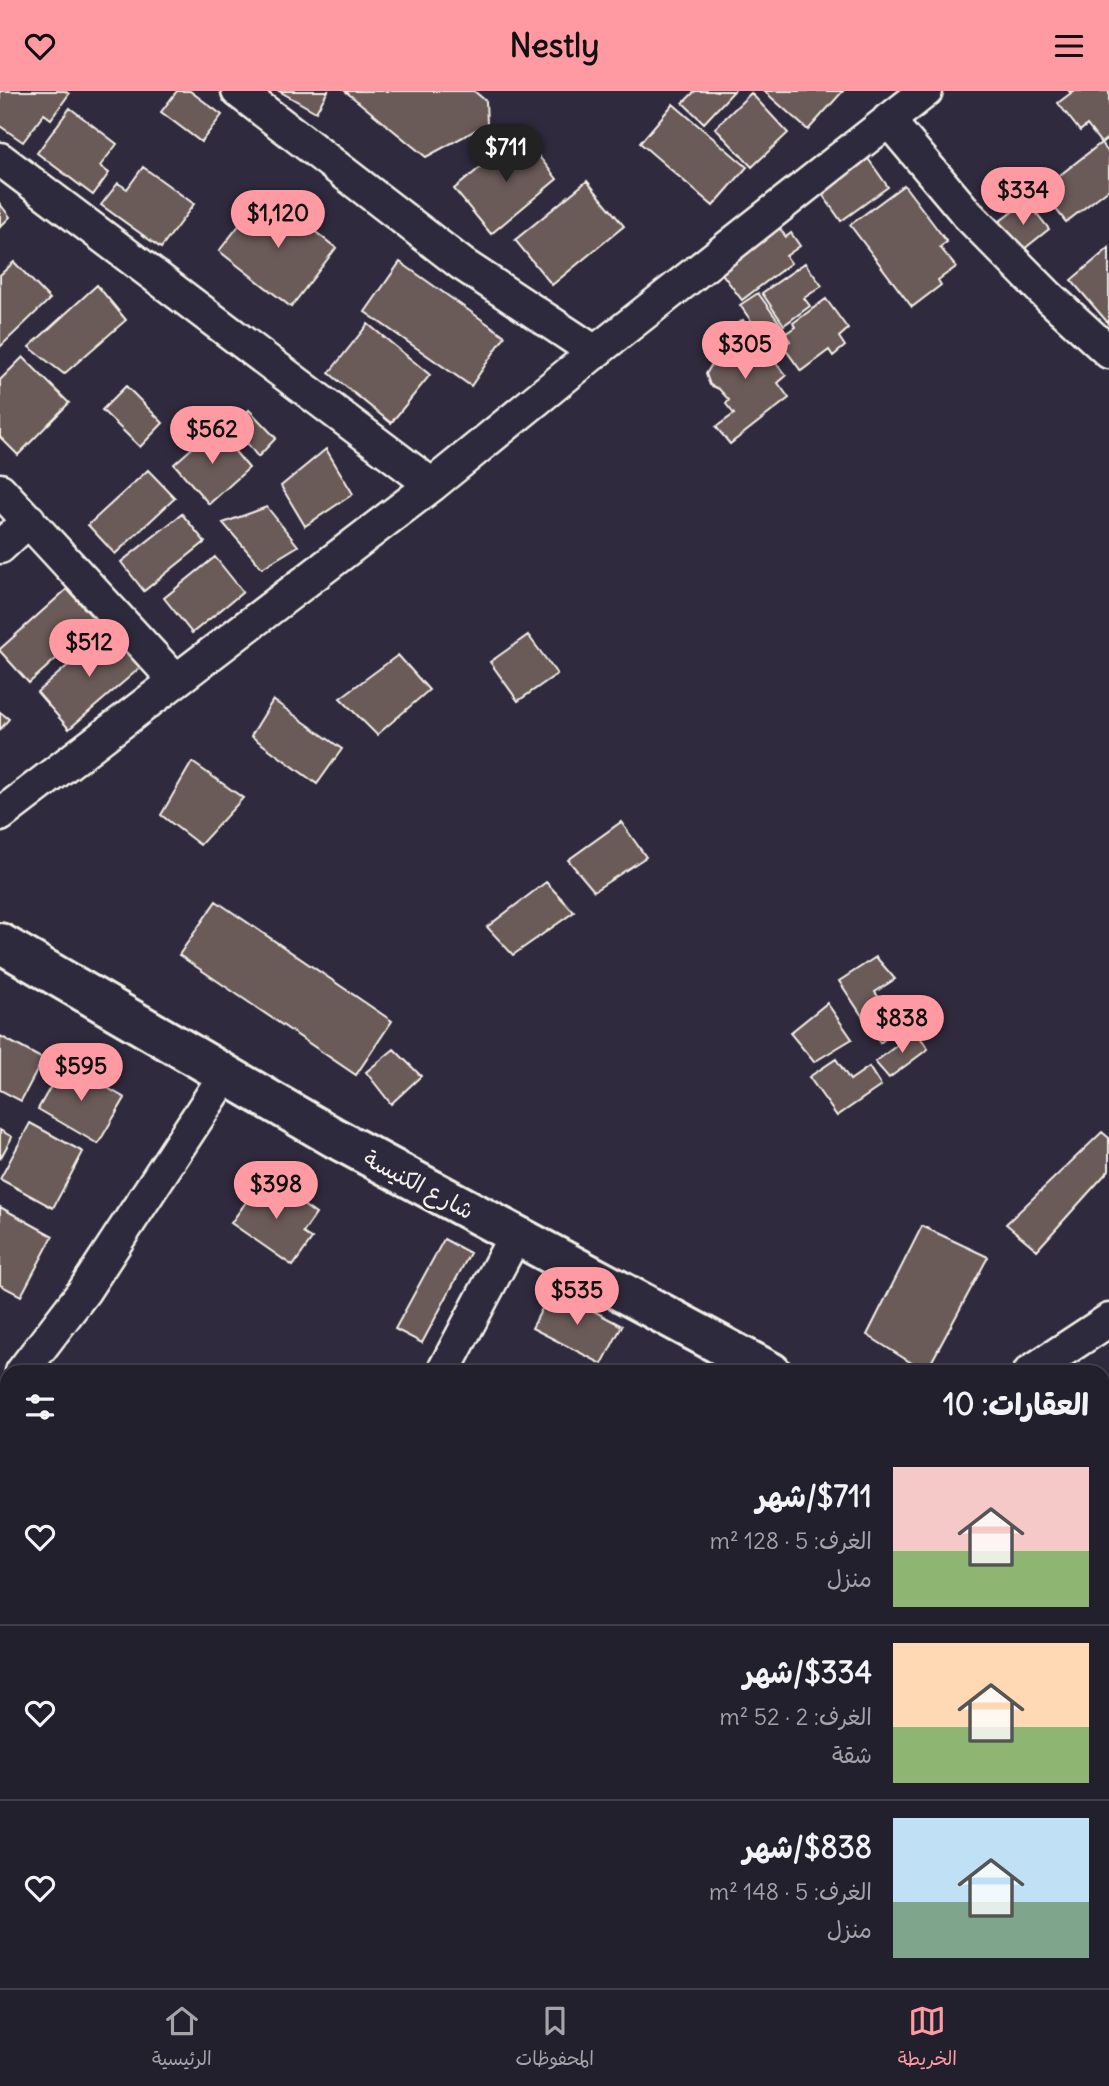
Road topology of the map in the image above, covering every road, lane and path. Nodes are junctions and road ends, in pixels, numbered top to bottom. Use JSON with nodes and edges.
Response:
{"nodes":[{"id":1,"x":238,"y":91,"type":"edge"},
{"id":2,"x":926,"y":91,"type":"edge"},
{"id":3,"x":888,"y":120,"type":"junction"},
{"id":4,"x":0,"y":159,"type":"edge"},
{"id":5,"x":595,"y":352,"type":"junction"},
{"id":6,"x":1109,"y":352,"type":"edge"},
{"id":7,"x":432,"y":485,"type":"junction"},
{"id":8,"x":0,"y":490,"type":"edge"},
{"id":9,"x":29,"y":520,"type":"junction"},
{"id":10,"x":0,"y":547,"type":"edge"},
{"id":11,"x":175,"y":680,"type":"junction"},
{"id":12,"x":0,"y":815,"type":"edge"},
{"id":13,"x":0,"y":943,"type":"edge"},
{"id":14,"x":226,"y":1074,"type":"junction"},
{"id":15,"x":515,"y":1236,"type":"junction"},
{"id":16,"x":1109,"y":1320,"type":"edge"},
{"id":17,"x":27,"y":1365,"type":"edge"},
{"id":18,"x":447,"y":1365,"type":"edge"},
{"id":19,"x":758,"y":1365,"type":"edge"},
{"id":20,"x":1041,"y":1365,"type":"edge"}],
"edges":[{"from":1,"to":5,"type":"street"},
{"from":2,"to":3,"type":"street"},
{"from":3,"to":5,"type":"street"},
{"from":3,"to":6,"type":"street"},
{"from":4,"to":7,"type":"street"},
{"from":5,"to":7,"type":"street"},
{"from":7,"to":11,"type":"street"},
{"from":8,"to":9,"type":"street"},
{"from":9,"to":10,"type":"street"},
{"from":9,"to":11,"type":"street"},
{"from":11,"to":12,"type":"street"},
{"from":13,"to":14,"type":"main road","name":"شارع الكنيسة"},
{"from":14,"to":15,"type":"main road","name":"شارع الكنيسة"},
{"from":14,"to":17,"type":"street"},
{"from":15,"to":18,"type":"street"},
{"from":15,"to":19,"type":"main road","name":"شارع الكنيسة"},
{"from":16,"to":20,"type":"street"}]}
